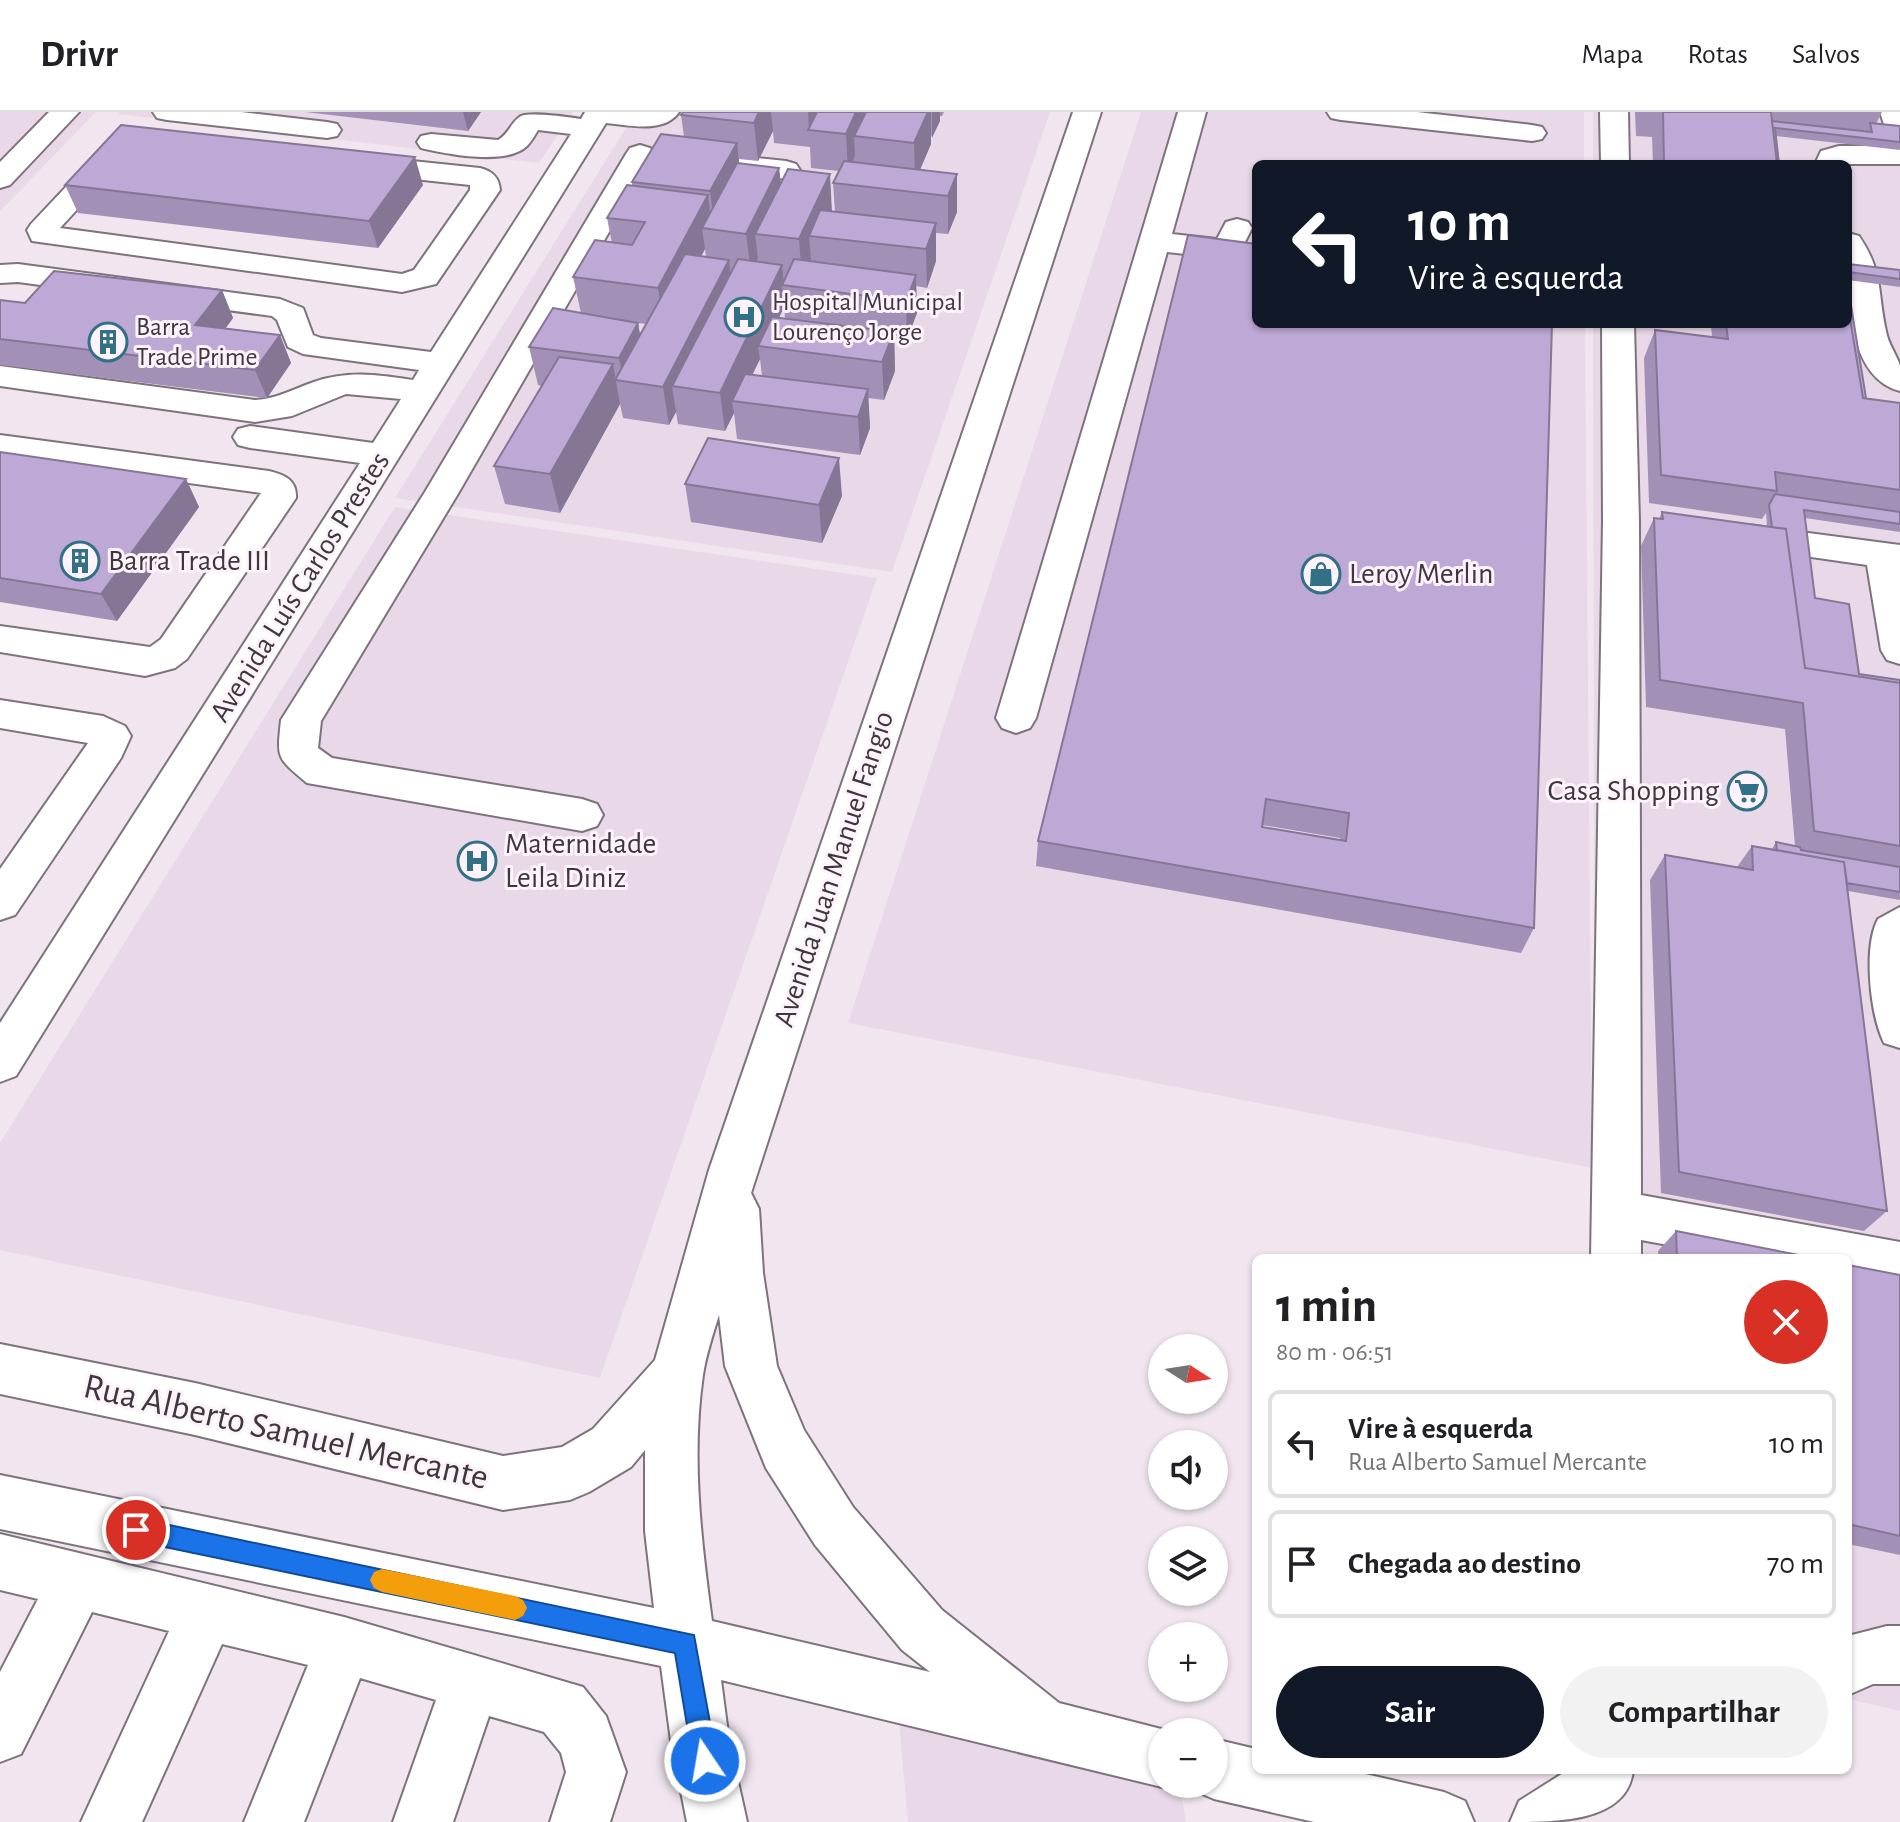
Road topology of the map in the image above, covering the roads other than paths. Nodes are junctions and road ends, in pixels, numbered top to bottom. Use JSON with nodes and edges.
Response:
{"nodes":[{"id":1,"x":65,"y":112,"type":"edge"},
{"id":2,"x":167,"y":112,"type":"edge"},
{"id":3,"x":665,"y":112,"type":"edge"},
{"id":4,"x":1087,"y":112,"type":"edge"},
{"id":5,"x":1192,"y":112,"type":"edge"},
{"id":6,"x":1341,"y":112,"type":"edge"},
{"id":7,"x":1614,"y":112,"type":"edge"},
{"id":8,"x":534,"y":117,"type":"edge"},
{"id":9,"x":1532,"y":123,"type":"edge"},
{"id":10,"x":591,"y":125,"type":"edge"},
{"id":11,"x":352,"y":133,"type":"dead end"},
{"id":12,"x":1898,"y":134,"type":"edge"},
{"id":13,"x":398,"y":139,"type":"dead end"},
{"id":14,"x":1532,"y":160,"type":"edge"},
{"id":15,"x":1615,"y":160,"type":"edge"},
{"id":16,"x":1830,"y":160,"type":"edge"},
{"id":17,"x":699,"y":161,"type":"edge"},
{"id":18,"x":786,"y":170,"type":"edge"},
{"id":19,"x":0,"y":179,"type":"edge"},
{"id":20,"x":462,"y":224,"type":"junction"},
{"id":21,"x":1237,"y":228,"type":"dead end"},
{"id":22,"x":526,"y":231,"type":"junction"},
{"id":23,"x":1155,"y":241,"type":"junction"},
{"id":24,"x":1852,"y":248,"type":"edge"},
{"id":25,"x":0,"y":274,"type":"edge"},
{"id":26,"x":1618,"y":328,"type":"edge"},
{"id":27,"x":0,"y":376,"type":"edge"},
{"id":28,"x":432,"y":378,"type":"junction"},
{"id":29,"x":1900,"y":381,"type":"edge"},
{"id":30,"x":250,"y":437,"type":"dead end"},
{"id":31,"x":0,"y":446,"type":"edge"},
{"id":32,"x":383,"y":455,"type":"junction"},
{"id":33,"x":1714,"y":533,"type":"edge"},
{"id":34,"x":1892,"y":556,"type":"edge"},
{"id":35,"x":0,"y":639,"type":"edge"},
{"id":36,"x":1900,"y":650,"type":"edge"},
{"id":37,"x":0,"y":714,"type":"edge"},
{"id":38,"x":1016,"y":718,"type":"dead end"},
{"id":39,"x":582,"y":815,"type":"dead end"},
{"id":40,"x":0,"y":903,"type":"edge"},
{"id":41,"x":1897,"y":939,"type":"edge"},
{"id":42,"x":1900,"y":1029,"type":"edge"},
{"id":43,"x":0,"y":1062,"type":"edge"},
{"id":44,"x":733,"y":1170,"type":"junction"},
{"id":45,"x":1616,"y":1235,"type":"edge"},
{"id":46,"x":1796,"y":1254,"type":"edge"},
{"id":47,"x":1852,"y":1260,"type":"edge"},
{"id":48,"x":1900,"y":1265,"type":"edge"},
{"id":49,"x":0,"y":1369,"type":"edge"},
{"id":50,"x":677,"y":1374,"type":"junction"},
{"id":51,"x":0,"y":1502,"type":"edge"},
{"id":52,"x":136,"y":1530,"type":"junction"},
{"id":53,"x":0,"y":1562,"type":"edge"},
{"id":54,"x":92,"y":1584,"type":"junction"},
{"id":55,"x":208,"y":1610,"type":"junction"},
{"id":56,"x":686,"y":1643,"type":"junction"},
{"id":57,"x":344,"y":1645,"type":"junction"},
{"id":58,"x":1900,"y":1655,"type":"edge"},
{"id":59,"x":1852,"y":1663,"type":"edge"},
{"id":60,"x":472,"y":1681,"type":"junction"},
{"id":61,"x":1049,"y":1731,"type":"junction"},
{"id":62,"x":0,"y":1733,"type":"edge"},
{"id":63,"x":1148,"y":1754,"type":"edge"},
{"id":64,"x":1228,"y":1772,"type":"edge"},
{"id":65,"x":1614,"y":1774,"type":"edge"},
{"id":66,"x":111,"y":1822,"type":"edge"},
{"id":67,"x":274,"y":1822,"type":"edge"},
{"id":68,"x":423,"y":1822,"type":"edge"},
{"id":69,"x":580,"y":1822,"type":"edge"},
{"id":70,"x":717,"y":1822,"type":"edge"},
{"id":71,"x":1444,"y":1822,"type":"edge"},
{"id":72,"x":1540,"y":1822,"type":"edge"}],
"edges":[{"from":1,"to":19,"type":"street"},
{"from":2,"to":11,"type":"street"},
{"from":3,"to":10,"type":"street"},
{"from":4,"to":44,"type":"street","name":"Avenida Juan Manuel Fangio"},
{"from":5,"to":23,"type":"street"},
{"from":6,"to":9,"type":"street"},
{"from":7,"to":15,"type":"street"},
{"from":8,"to":10,"type":"street"},
{"from":8,"to":13,"type":"street"},
{"from":9,"to":14,"type":"street"},
{"from":10,"to":22,"type":"street","name":"Avenida Luís Carlos Prestes"},
{"from":10,"to":39,"type":"street"},
{"from":12,"to":16,"type":"street"},
{"from":17,"to":18,"type":"street"},
{"from":20,"to":20,"type":"street"},
{"from":20,"to":22,"type":"street"},
{"from":21,"to":23,"type":"street"},
{"from":22,"to":28,"type":"street","name":"Avenida Luís Carlos Prestes"},
{"from":23,"to":38,"type":"street"},
{"from":24,"to":29,"type":"street"},
{"from":25,"to":28,"type":"street"},
{"from":26,"to":45,"type":"street"},
{"from":27,"to":28,"type":"street"},
{"from":28,"to":32,"type":"street","name":"Avenida Luís Carlos Prestes"},
{"from":30,"to":32,"type":"street"},
{"from":31,"to":35,"type":"street"},
{"from":32,"to":43,"type":"street","name":"Avenida Luís Carlos Prestes"},
{"from":33,"to":34,"type":"street"},
{"from":34,"to":36,"type":"street"},
{"from":37,"to":40,"type":"street"},
{"from":41,"to":42,"type":"street"},
{"from":44,"to":50,"type":"street","name":"Avenida Juan Manuel Fangio"},
{"from":44,"to":61,"type":"street"},
{"from":45,"to":46,"type":"street"},
{"from":47,"to":48,"type":"street"},
{"from":49,"to":50,"type":"street","name":"Rua Alberto Samuel Mercante"},
{"from":50,"to":56,"type":"street","name":"Avenida Juan Manuel Fangio"},
{"from":51,"to":52,"type":"street"},
{"from":52,"to":54,"type":"street"},
{"from":52,"to":56,"type":"street"},
{"from":53,"to":54,"type":"street"},
{"from":54,"to":55,"type":"street"},
{"from":54,"to":62,"type":"street"},
{"from":55,"to":57,"type":"street"},
{"from":55,"to":66,"type":"street"},
{"from":56,"to":61,"type":"street"},
{"from":56,"to":70,"type":"street","name":"Avenida Juan Manuel Fangio"},
{"from":57,"to":60,"type":"street"},
{"from":57,"to":67,"type":"street"},
{"from":58,"to":59,"type":"street"},
{"from":60,"to":68,"type":"street"},
{"from":60,"to":69,"type":"street"},
{"from":61,"to":63,"type":"street"},
{"from":64,"to":71,"type":"street"},
{"from":65,"to":72,"type":"street"}]}
